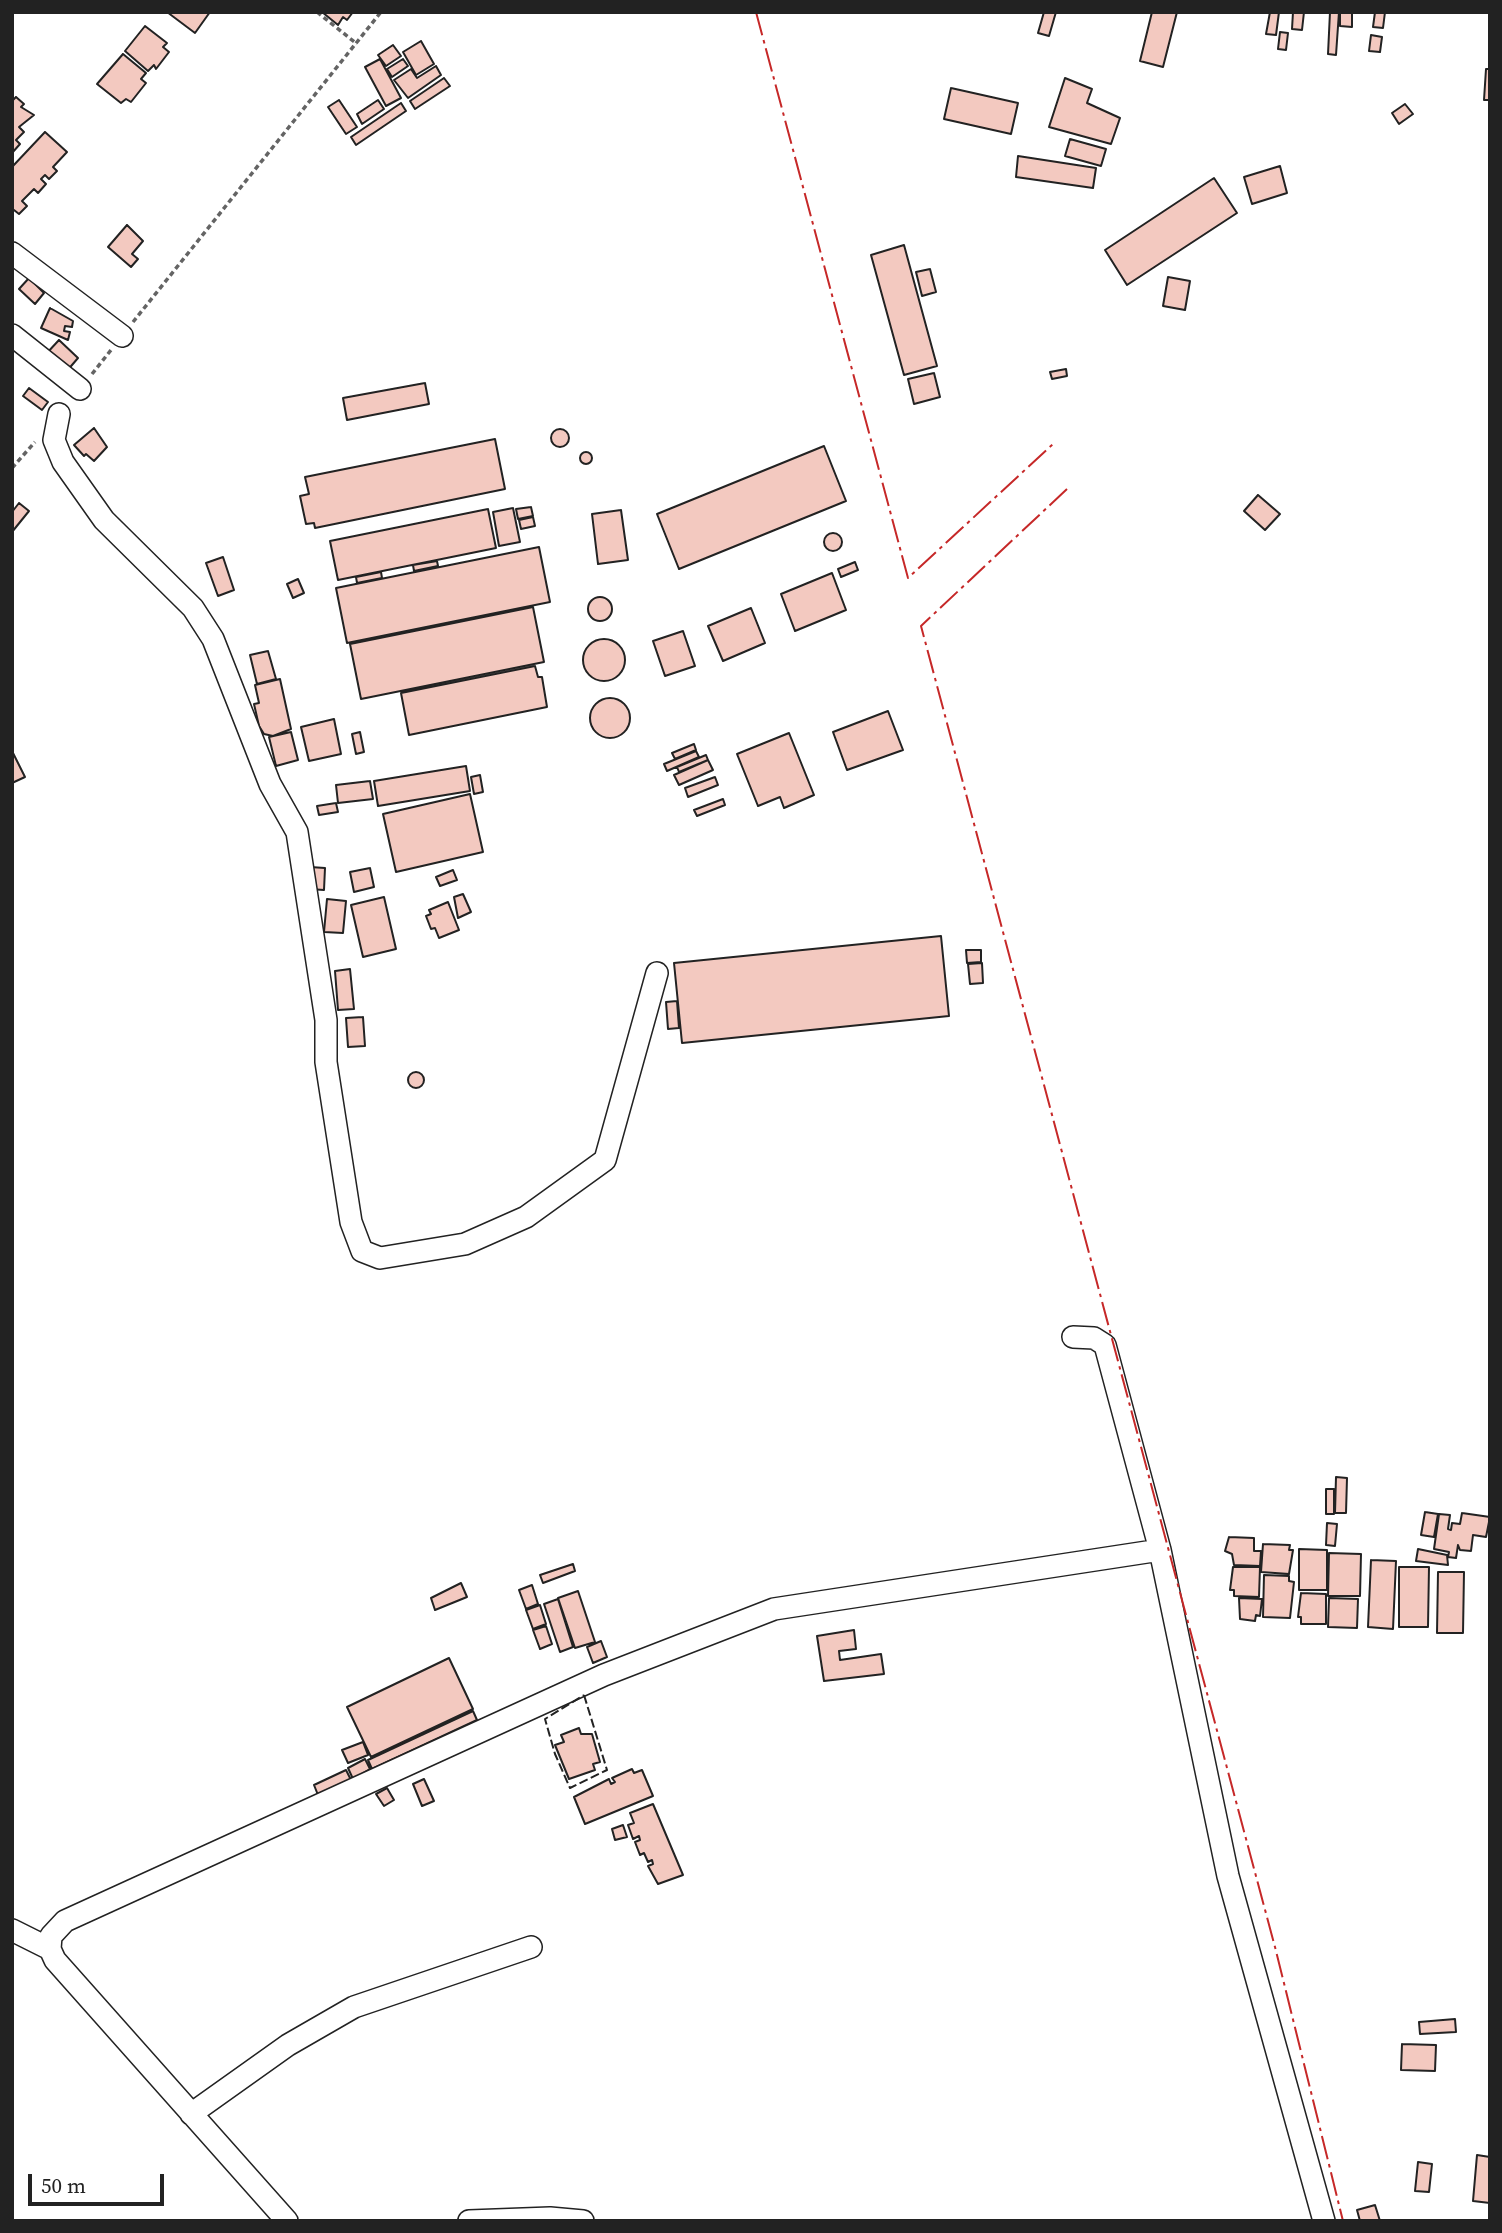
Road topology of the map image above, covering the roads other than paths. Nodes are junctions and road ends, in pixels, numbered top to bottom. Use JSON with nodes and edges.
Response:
{"nodes":[{"id":1,"x":12,"y":253,"type":"edge"},
{"id":2,"x":12,"y":335,"type":"edge"},
{"id":3,"x":122,"y":336,"type":"road end"},
{"id":4,"x":80,"y":389,"type":"road end"},
{"id":5,"x":59,"y":414,"type":"road end"},
{"id":6,"x":657,"y":973,"type":"dead end"},
{"id":7,"x":1073,"y":1337,"type":"dead end"},
{"id":8,"x":1160,"y":1550,"type":"junction"},
{"id":9,"x":12,"y":1930,"type":"edge"},
{"id":10,"x":531,"y":1947,"type":"dead end"},
{"id":11,"x":50,"y":1949,"type":"junction"},
{"id":12,"x":191,"y":2113,"type":"junction"},
{"id":13,"x":287,"y":2221,"type":"edge"},
{"id":14,"x":469,"y":2221,"type":"edge"},
{"id":15,"x":583,"y":2221,"type":"edge"},
{"id":16,"x":1324,"y":2221,"type":"edge"}],
"edges":[{"from":1,"to":3,"type":"street"},
{"from":2,"to":4,"type":"street"},
{"from":5,"to":6,"type":"street"},
{"from":7,"to":8,"type":"street"},
{"from":8,"to":11,"type":"street"},
{"from":8,"to":16,"type":"street"},
{"from":9,"to":11,"type":"street"},
{"from":10,"to":12,"type":"street"},
{"from":11,"to":12,"type":"street"},
{"from":12,"to":13,"type":"street"},
{"from":14,"to":15,"type":"street"}]}
